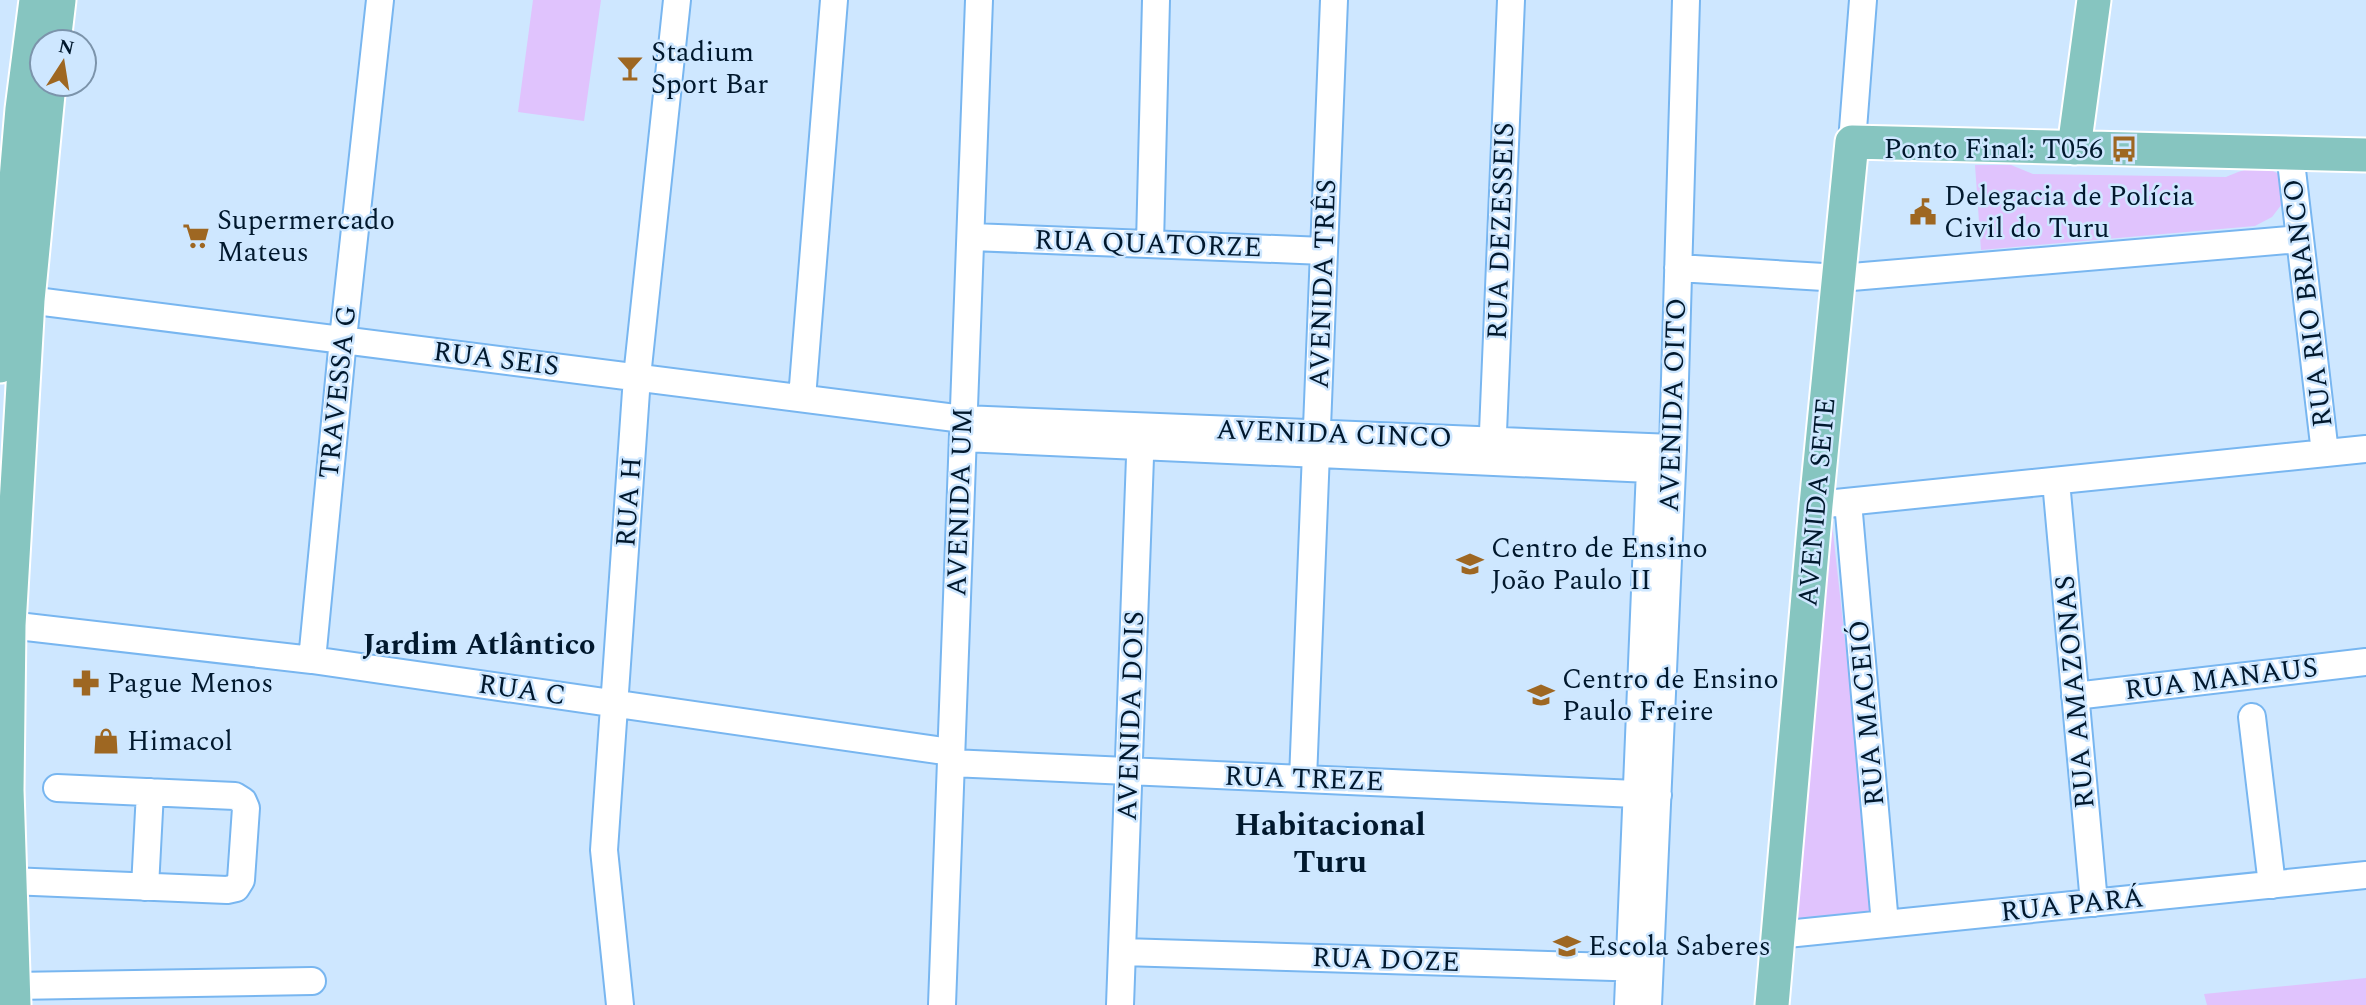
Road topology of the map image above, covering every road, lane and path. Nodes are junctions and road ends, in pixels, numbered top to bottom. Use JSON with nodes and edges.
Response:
{"nodes":[{"id":1,"x":36,"y":0,"type":"edge"},
{"id":2,"x":60,"y":0,"type":"edge"},
{"id":3,"x":380,"y":0,"type":"edge"},
{"id":4,"x":677,"y":0,"type":"edge"},
{"id":5,"x":834,"y":0,"type":"edge"},
{"id":6,"x":979,"y":0,"type":"edge"},
{"id":7,"x":1156,"y":0,"type":"edge"},
{"id":8,"x":1334,"y":0,"type":"edge"},
{"id":9,"x":1511,"y":0,"type":"edge"},
{"id":10,"x":1686,"y":0,"type":"edge"},
{"id":11,"x":1863,"y":0,"type":"edge"},
{"id":12,"x":2094,"y":0,"type":"edge"},
{"id":13,"x":56,"y":28,"type":"edge"},
{"id":14,"x":48,"y":98,"type":"edge"},
{"id":15,"x":1852,"y":142,"type":"junction"},
{"id":16,"x":2074,"y":148,"type":"junction"},
{"id":17,"x":2290,"y":153,"type":"junction"},
{"id":18,"x":2366,"y":155,"type":"edge"},
{"id":19,"x":971,"y":237,"type":"junction"},
{"id":20,"x":2300,"y":239,"type":"junction"},
{"id":21,"x":1150,"y":244,"type":"junction"},
{"id":22,"x":1324,"y":251,"type":"junction"},
{"id":23,"x":4,"y":260,"type":"edge"},
{"id":24,"x":1678,"y":268,"type":"junction"},
{"id":25,"x":1839,"y":278,"type":"junction"},
{"id":26,"x":28,"y":300,"type":"junction"},
{"id":27,"x":343,"y":339,"type":"junction"},
{"id":28,"x":0,"y":366,"type":"edge"},
{"id":29,"x":637,"y":377,"type":"junction"},
{"id":30,"x":803,"y":398,"type":"junction"},
{"id":31,"x":963,"y":429,"type":"junction"},
{"id":32,"x":1141,"y":436,"type":"junction"},
{"id":33,"x":1317,"y":444,"type":"junction"},
{"id":34,"x":1673,"y":448,"type":"junction"},
{"id":35,"x":2366,"y":449,"type":"edge"},
{"id":36,"x":1492,"y":451,"type":"junction"},
{"id":37,"x":2325,"y":453,"type":"junction"},
{"id":38,"x":1650,"y":469,"type":"junction"},
{"id":39,"x":2056,"y":481,"type":"junction"},
{"id":40,"x":1832,"y":503,"type":"junction"},
{"id":41,"x":9,"y":625,"type":"junction"},
{"id":42,"x":312,"y":660,"type":"junction"},
{"id":43,"x":2366,"y":662,"type":"edge"},
{"id":44,"x":4,"y":670,"type":"edge"},
{"id":45,"x":2075,"y":696,"type":"junction"},
{"id":46,"x":615,"y":703,"type":"junction"},
{"id":47,"x":2252,"y":717,"type":"dead end"},
{"id":48,"x":951,"y":757,"type":"junction"},
{"id":49,"x":1129,"y":772,"type":"junction"},
{"id":50,"x":1303,"y":779,"type":"junction"},
{"id":51,"x":57,"y":788,"type":"dead end"},
{"id":52,"x":150,"y":792,"type":"junction"},
{"id":53,"x":1647,"y":794,"type":"junction"},
{"id":54,"x":2366,"y":875,"type":"edge"},
{"id":55,"x":10,"y":881,"type":"junction"},
{"id":56,"x":2272,"y":885,"type":"junction"},
{"id":57,"x":145,"y":887,"type":"junction"},
{"id":58,"x":2094,"y":903,"type":"junction"},
{"id":59,"x":1885,"y":924,"type":"junction"},
{"id":60,"x":1777,"y":934,"type":"junction"},
{"id":61,"x":1122,"y":952,"type":"junction"},
{"id":62,"x":1640,"y":967,"type":"junction"},
{"id":63,"x":312,"y":981,"type":"dead end"},
{"id":64,"x":13,"y":996,"type":"edge"},
{"id":65,"x":620,"y":1005,"type":"edge"},
{"id":66,"x":942,"y":1005,"type":"edge"},
{"id":67,"x":1120,"y":1005,"type":"edge"},
{"id":68,"x":1628,"y":1005,"type":"edge"},
{"id":69,"x":1648,"y":1005,"type":"edge"},
{"id":70,"x":1772,"y":1005,"type":"edge"}],
"edges":[{"from":1,"to":23,"type":"main road"},
{"from":2,"to":13,"type":"main road"},
{"from":3,"to":27,"type":"street","name":"TRAVESSA G"},
{"from":4,"to":29,"type":"street","name":"RUA H"},
{"from":5,"to":30,"type":"street"},
{"from":6,"to":19,"type":"street","name":"AVENIDA UM"},
{"from":7,"to":21,"type":"street"},
{"from":8,"to":22,"type":"street","name":"AVENIDA TRÊS"},
{"from":9,"to":36,"type":"street","name":"RUA DEZESSEIS"},
{"from":10,"to":24,"type":"street","name":"AVENIDA OITO"},
{"from":11,"to":15,"type":"street","name":"AVENIDA SETE"},
{"from":12,"to":16,"type":"main road"},
{"from":14,"to":26,"type":"main road"},
{"from":15,"to":16,"type":"main road"},
{"from":15,"to":25,"type":"main road","name":"AVENIDA SETE"},
{"from":16,"to":17,"type":"main road"},
{"from":17,"to":18,"type":"main road"},
{"from":17,"to":20,"type":"street","name":"RUA RIO BRANCO"},
{"from":19,"to":21,"type":"street","name":"RUA QUATORZE"},
{"from":19,"to":31,"type":"street","name":"AVENIDA UM"},
{"from":20,"to":25,"type":"street"},
{"from":20,"to":37,"type":"street","name":"RUA RIO BRANCO"},
{"from":21,"to":22,"type":"street","name":"RUA QUATORZE"},
{"from":22,"to":33,"type":"street","name":"AVENIDA TRÊS"},
{"from":23,"to":28,"type":"main road"},
{"from":24,"to":25,"type":"street"},
{"from":24,"to":34,"type":"street","name":"AVENIDA OITO"},
{"from":25,"to":40,"type":"main road","name":"AVENIDA SETE"},
{"from":26,"to":27,"type":"street","name":"RUA SEIS"},
{"from":26,"to":41,"type":"main road"},
{"from":27,"to":29,"type":"street","name":"RUA SEIS"},
{"from":27,"to":42,"type":"street","name":"TRAVESSA G"},
{"from":29,"to":30,"type":"street","name":"RUA SEIS"},
{"from":29,"to":46,"type":"street","name":"RUA H"},
{"from":30,"to":31,"type":"street","name":"RUA SEIS"},
{"from":31,"to":32,"type":"street","name":"AVENIDA CINCO"},
{"from":31,"to":48,"type":"street","name":"AVENIDA UM"},
{"from":32,"to":33,"type":"street","name":"AVENIDA CINCO"},
{"from":32,"to":49,"type":"street","name":"AVENIDA DOIS"},
{"from":33,"to":36,"type":"street","name":"AVENIDA CINCO"},
{"from":33,"to":50,"type":"street","name":"AVENIDA TRÊS"},
{"from":34,"to":36,"type":"street","name":"AVENIDA CINCO"},
{"from":34,"to":38,"type":"street"},
{"from":34,"to":53,"type":"street","name":"AVENIDA OITO"},
{"from":35,"to":37,"type":"street"},
{"from":36,"to":38,"type":"street","name":"AVENIDA CINCO"},
{"from":37,"to":39,"type":"street"},
{"from":38,"to":53,"type":"street"},
{"from":39,"to":40,"type":"street"},
{"from":39,"to":45,"type":"street","name":"RUA AMAZONAS"},
{"from":40,"to":59,"type":"street","name":"RUA MACEIÓ"},
{"from":40,"to":60,"type":"main road","name":"AVENIDA SETE"},
{"from":41,"to":42,"type":"street","name":"RUA C"},
{"from":41,"to":44,"type":"main road"},
{"from":42,"to":46,"type":"street","name":"RUA C"},
{"from":43,"to":45,"type":"street","name":"RUA MANAUS"},
{"from":44,"to":55,"type":"main road"},
{"from":45,"to":58,"type":"street","name":"RUA AMAZONAS"},
{"from":46,"to":48,"type":"street","name":"RUA C"},
{"from":46,"to":65,"type":"street","name":"RUA H"},
{"from":47,"to":56,"type":"street"},
{"from":48,"to":49,"type":"street","name":"RUA TREZE"},
{"from":48,"to":66,"type":"street","name":"AVENIDA UM"},
{"from":49,"to":50,"type":"street","name":"RUA TREZE"},
{"from":49,"to":61,"type":"street","name":"AVENIDA DOIS"},
{"from":50,"to":53,"type":"street","name":"RUA TREZE"},
{"from":51,"to":52,"type":"street"},
{"from":52,"to":57,"type":"street"},
{"from":52,"to":57,"type":"street"},
{"from":53,"to":62,"type":"street"},
{"from":54,"to":56,"type":"street","name":"RUA PARÁ"},
{"from":55,"to":57,"type":"street"},
{"from":55,"to":64,"type":"main road"},
{"from":56,"to":58,"type":"street","name":"RUA PARÁ"},
{"from":58,"to":59,"type":"street","name":"RUA PARÁ"},
{"from":59,"to":60,"type":"street","name":"RUA PARÁ"},
{"from":60,"to":70,"type":"main road","name":"AVENIDA SETE"},
{"from":61,"to":62,"type":"street","name":"RUA DOZE"},
{"from":61,"to":67,"type":"street","name":"AVENIDA DOIS"},
{"from":62,"to":68,"type":"street"},
{"from":62,"to":69,"type":"street"},
{"from":63,"to":64,"type":"street"}]}
